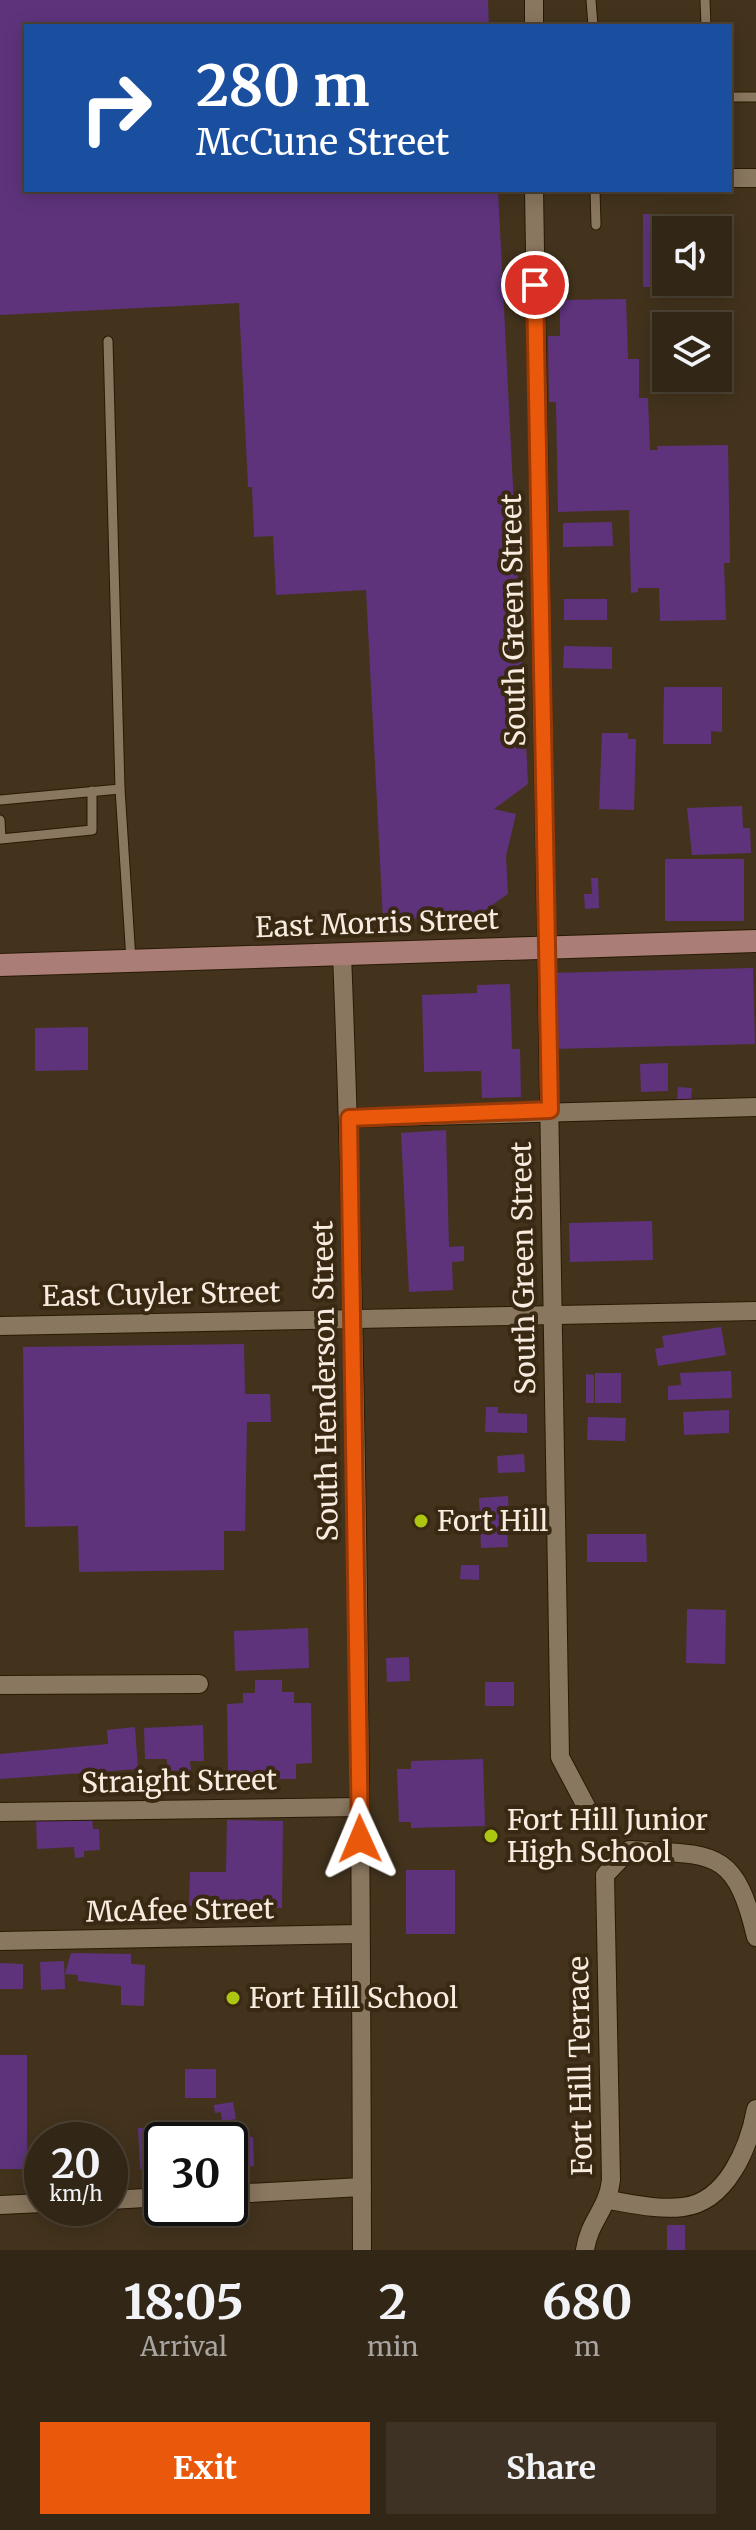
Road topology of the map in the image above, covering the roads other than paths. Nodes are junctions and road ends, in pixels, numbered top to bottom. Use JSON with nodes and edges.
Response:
{"nodes":[{"id":1,"x":534,"y":0,"type":"edge"},
{"id":2,"x":591,"y":0,"type":"edge"},
{"id":3,"x":705,"y":0,"type":"edge"},
{"id":4,"x":534,"y":24,"type":"edge"},
{"id":5,"x":593,"y":24,"type":"edge"},
{"id":6,"x":706,"y":24,"type":"edge"},
{"id":7,"x":732,"y":97,"type":"edge"},
{"id":8,"x":756,"y":97,"type":"edge"},
{"id":9,"x":732,"y":178,"type":"edge"},
{"id":10,"x":756,"y":178,"type":"edge"},
{"id":11,"x":534,"y":192,"type":"edge"},
{"id":12,"x":595,"y":192,"type":"edge"},
{"id":13,"x":596,"y":225,"type":"dead end"},
{"id":14,"x":108,"y":341,"type":"dead end"},
{"id":15,"x":120,"y":789,"type":"junction"},
{"id":16,"x":92,"y":791,"type":"junction"},
{"id":17,"x":0,"y":800,"type":"edge"},
{"id":18,"x":0,"y":820,"type":"edge"},
{"id":19,"x":756,"y":941,"type":"edge"},
{"id":20,"x":546,"y":949,"type":"junction"},
{"id":21,"x":342,"y":954,"type":"junction"},
{"id":22,"x":131,"y":960,"type":"junction"},
{"id":23,"x":0,"y":965,"type":"edge"},
{"id":24,"x":756,"y":1107,"type":"edge"},
{"id":25,"x":550,"y":1110,"type":"junction"},
{"id":26,"x":349,"y":1118,"type":"junction"},
{"id":27,"x":756,"y":1311,"type":"edge"},
{"id":28,"x":551,"y":1314,"type":"junction"},
{"id":29,"x":351,"y":1317,"type":"junction"},
{"id":30,"x":0,"y":1326,"type":"edge"},
{"id":31,"x":199,"y":1684,"type":"dead end"},
{"id":32,"x":0,"y":1685,"type":"edge"},
{"id":33,"x":359,"y":1807,"type":"junction"},
{"id":34,"x":588,"y":1810,"type":"dead end"},
{"id":35,"x":0,"y":1812,"type":"edge"},
{"id":36,"x":360,"y":1934,"type":"junction"},
{"id":37,"x":756,"y":1937,"type":"edge"},
{"id":38,"x":0,"y":1941,"type":"edge"},
{"id":39,"x":756,"y":2109,"type":"edge"},
{"id":40,"x":362,"y":2187,"type":"junction"},
{"id":41,"x":248,"y":2193,"type":"edge"},
{"id":42,"x":609,"y":2200,"type":"junction"},
{"id":43,"x":24,"y":2204,"type":"edge"},
{"id":44,"x":0,"y":2205,"type":"edge"},
{"id":45,"x":362,"y":2250,"type":"edge"},
{"id":46,"x":585,"y":2250,"type":"edge"}],
"edges":[{"from":1,"to":4,"type":"street"},
{"from":2,"to":5,"type":"lane"},
{"from":3,"to":6,"type":"lane"},
{"from":7,"to":8,"type":"lane"},
{"from":9,"to":10,"type":"street"},
{"from":11,"to":20,"type":"street","name":"South Green Street"},
{"from":12,"to":13,"type":"lane"},
{"from":14,"to":15,"type":"lane"},
{"from":15,"to":16,"type":"lane"},
{"from":15,"to":22,"type":"lane"},
{"from":16,"to":17,"type":"lane"},
{"from":16,"to":18,"type":"lane"},
{"from":19,"to":20,"type":"main road","name":"East Morris Street"},
{"from":20,"to":21,"type":"main road","name":"East Morris Street"},
{"from":20,"to":25,"type":"street","name":"South Green Street"},
{"from":21,"to":22,"type":"main road","name":"East Morris Street"},
{"from":21,"to":26,"type":"street","name":"South Henderson Street"},
{"from":22,"to":23,"type":"main road","name":"East Morris Street"},
{"from":24,"to":25,"type":"street"},
{"from":25,"to":26,"type":"street"},
{"from":25,"to":28,"type":"street","name":"South Green Street"},
{"from":26,"to":29,"type":"street","name":"South Henderson Street"},
{"from":27,"to":28,"type":"street","name":"East Cuyler Street"},
{"from":28,"to":29,"type":"street","name":"East Cuyler Street"},
{"from":28,"to":34,"type":"street","name":"South Green Street"},
{"from":29,"to":30,"type":"street","name":"East Cuyler Street"},
{"from":29,"to":33,"type":"street","name":"South Henderson Street"},
{"from":31,"to":32,"type":"street"},
{"from":33,"to":35,"type":"street","name":"Straight Street"},
{"from":33,"to":36,"type":"street","name":"South Henderson Street"},
{"from":36,"to":38,"type":"street","name":"McAfee Street"},
{"from":36,"to":40,"type":"street","name":"South Henderson Street"},
{"from":37,"to":42,"type":"street","name":"Fort Hill Terrace"},
{"from":39,"to":42,"type":"street"},
{"from":40,"to":41,"type":"street"},
{"from":40,"to":45,"type":"street","name":"South Henderson Street"},
{"from":42,"to":46,"type":"street","name":"Fort Hill Terrace"},
{"from":43,"to":44,"type":"street"}]}
